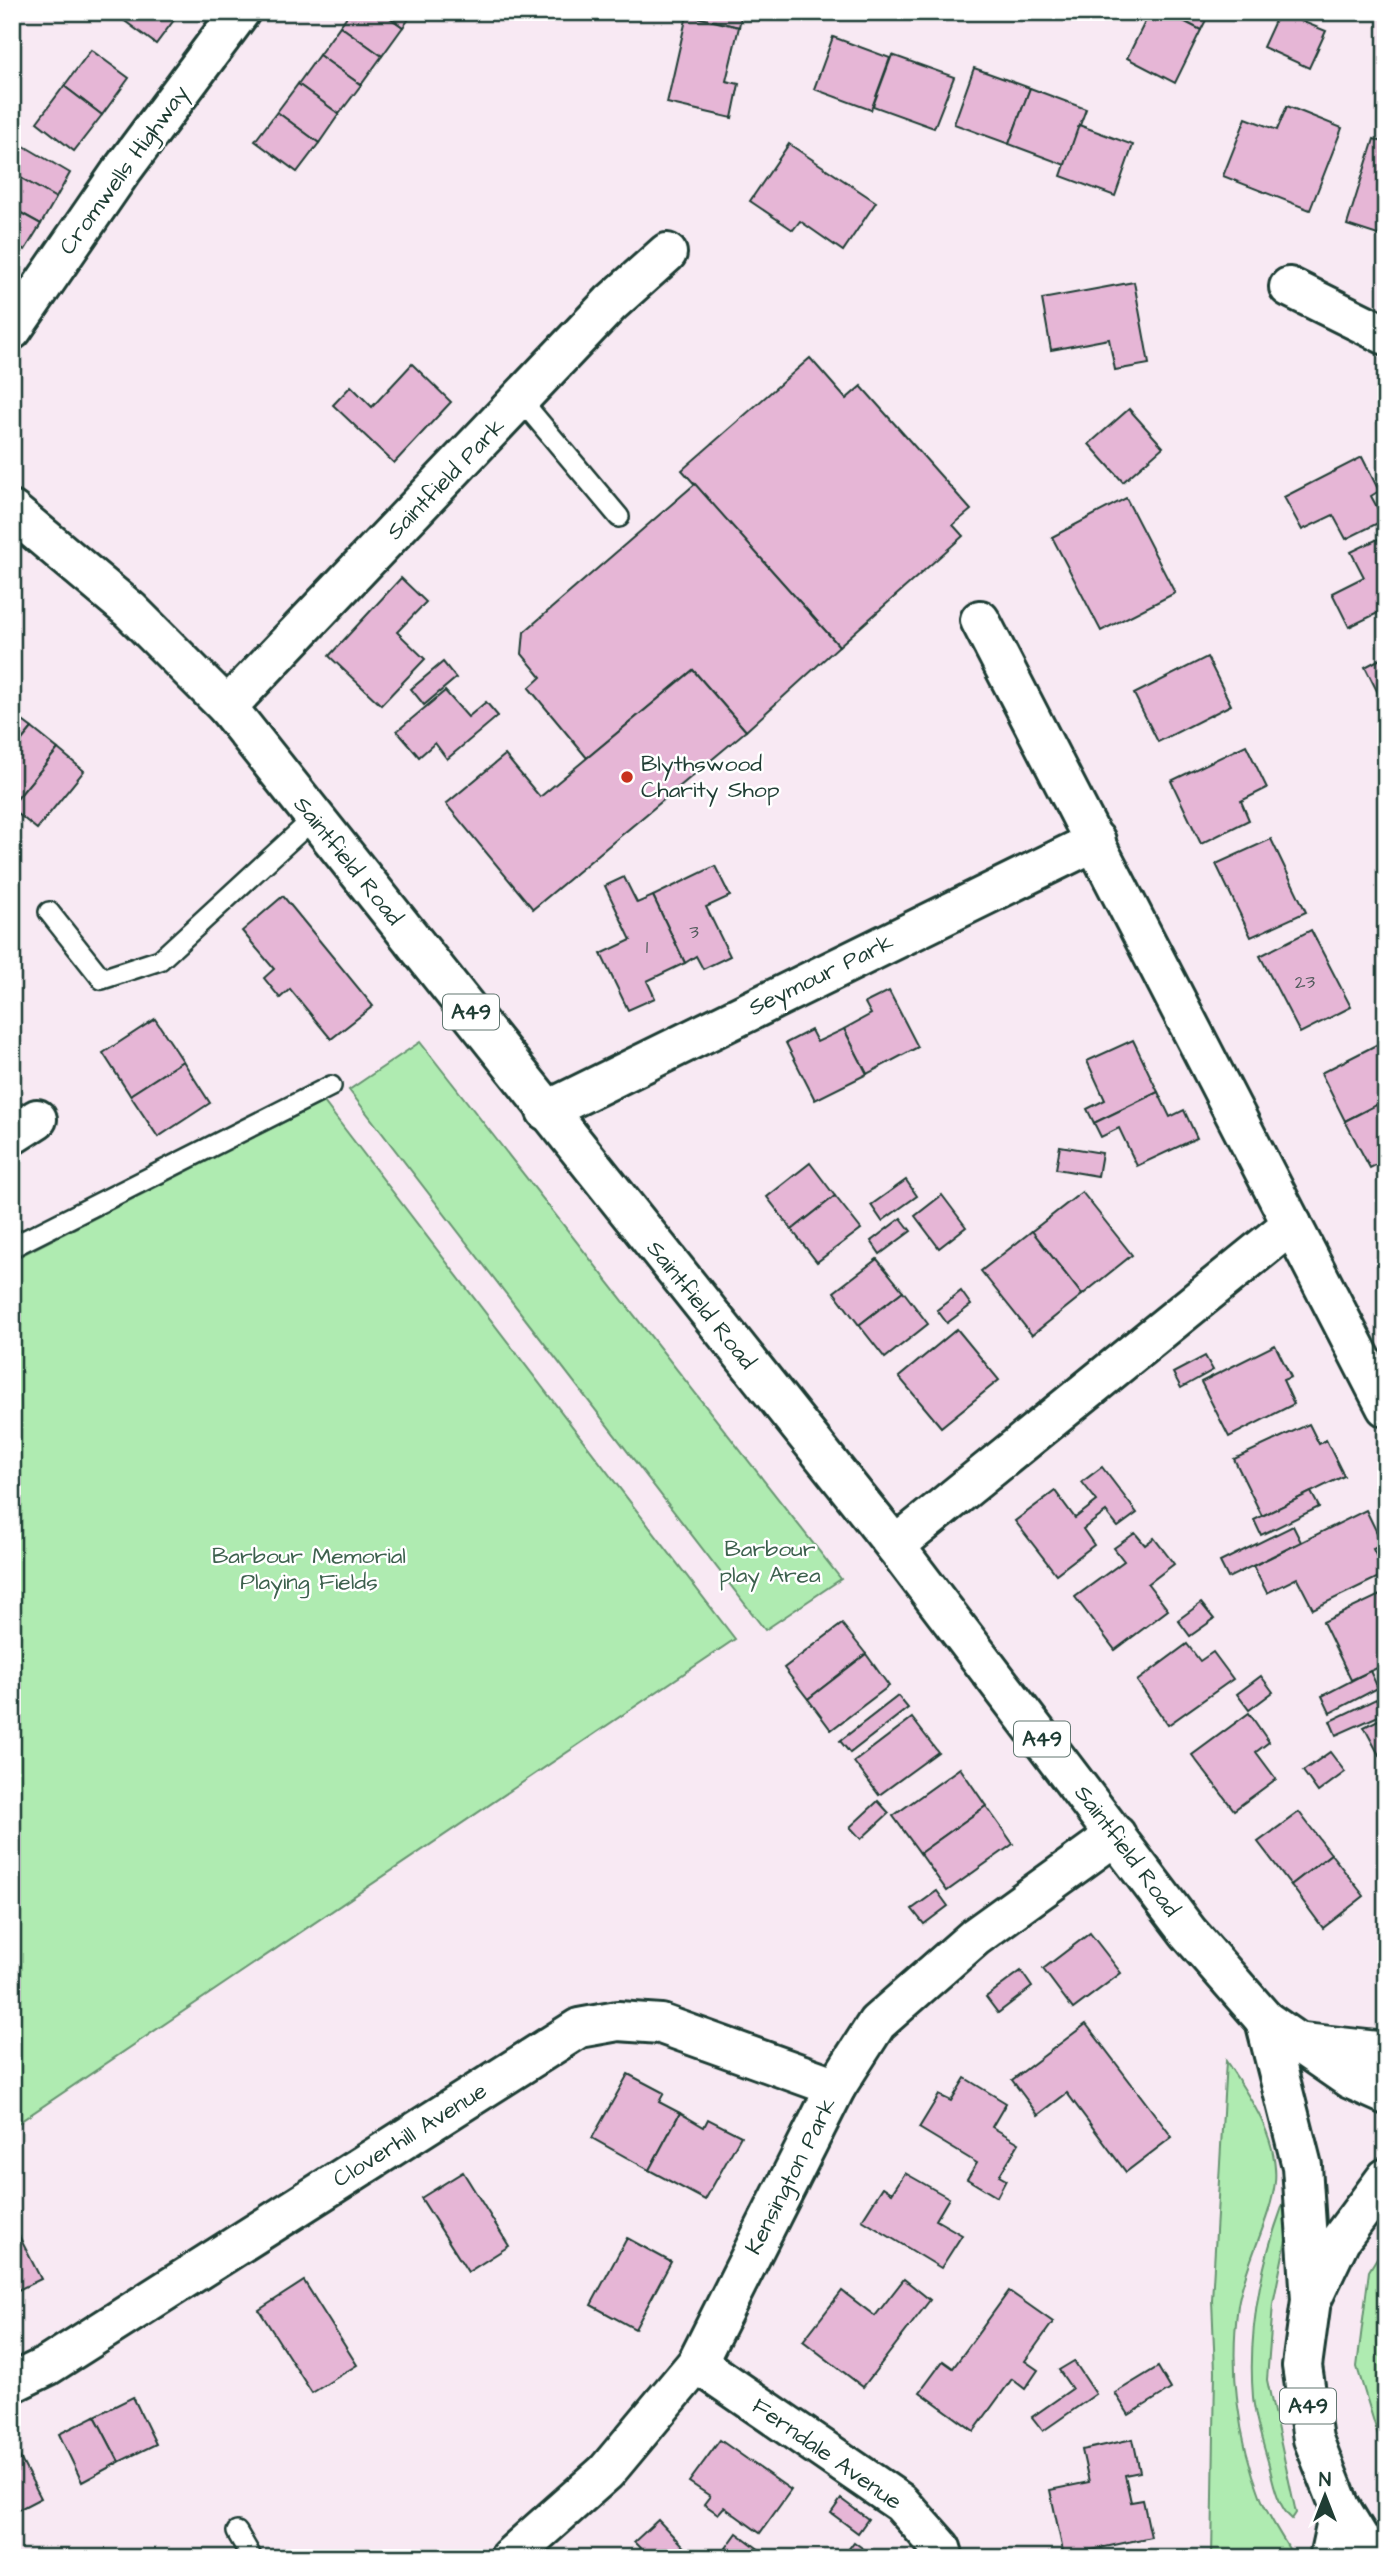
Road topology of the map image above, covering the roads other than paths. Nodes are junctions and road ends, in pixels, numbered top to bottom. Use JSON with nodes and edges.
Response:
{"nodes":[{"id":1,"x":240,"y":12,"type":"edge"},
{"id":2,"x":667,"y":253,"type":"dead end"},
{"id":3,"x":1289,"y":287,"type":"dead end"},
{"id":4,"x":12,"y":330,"type":"edge"},
{"id":5,"x":1386,"y":335,"type":"edge"},
{"id":6,"x":522,"y":400,"type":"junction"},
{"id":7,"x":12,"y":511,"type":"edge"},
{"id":8,"x":619,"y":517,"type":"dead end"},
{"id":9,"x":980,"y":620,"type":"dead end"},
{"id":10,"x":226,"y":707,"type":"junction"},
{"id":11,"x":313,"y":819,"type":"junction"},
{"id":12,"x":1096,"y":841,"type":"junction"},
{"id":13,"x":49,"y":912,"type":"dead end"},
{"id":14,"x":331,"y":1086,"type":"dead end"},
{"id":15,"x":546,"y":1111,"type":"junction"},
{"id":16,"x":1292,"y":1224,"type":"junction"},
{"id":17,"x":12,"y":1247,"type":"edge"},
{"id":18,"x":1386,"y":1408,"type":"edge"},
{"id":19,"x":895,"y":1546,"type":"junction"},
{"id":20,"x":1116,"y":1835,"type":"junction"},
{"id":21,"x":1280,"y":2031,"type":"junction"},
{"id":22,"x":1386,"y":2052,"type":"edge"},
{"id":23,"x":836,"y":2087,"type":"junction"},
{"id":24,"x":1386,"y":2095,"type":"edge"},
{"id":25,"x":1386,"y":2178,"type":"edge"},
{"id":26,"x":1311,"y":2300,"type":"junction"},
{"id":27,"x":697,"y":2363,"type":"junction"},
{"id":28,"x":12,"y":2383,"type":"edge"},
{"id":29,"x":1340,"y":2507,"type":"junction"},
{"id":30,"x":237,"y":2532,"type":"dead end"},
{"id":31,"x":252,"y":2558,"type":"edge"},
{"id":32,"x":509,"y":2558,"type":"edge"},
{"id":33,"x":944,"y":2558,"type":"edge"},
{"id":34,"x":1329,"y":2558,"type":"edge"},
{"id":35,"x":1371,"y":2558,"type":"edge"}],
"edges":[{"from":1,"to":4,"type":"main road","name":"Cromwells Highway"},
{"from":2,"to":6,"type":"main road","name":"Saintfield Park"},
{"from":3,"to":5,"type":"main road"},
{"from":6,"to":8,"type":"lane"},
{"from":6,"to":10,"type":"main road","name":"Saintfield Park"},
{"from":7,"to":10,"type":"main road","name":"Saintfield Road","number":"A49"},
{"from":9,"to":12,"type":"main road"},
{"from":10,"to":11,"type":"main road","name":"Saintfield Road","number":"A49"},
{"from":11,"to":13,"type":"lane"},
{"from":11,"to":15,"type":"main road","name":"Saintfield Road","number":"A49"},
{"from":12,"to":15,"type":"main road","name":"Seymour Park"},
{"from":12,"to":16,"type":"main road"},
{"from":14,"to":17,"type":"lane"},
{"from":15,"to":19,"type":"main road","name":"Saintfield Road","number":"A49"},
{"from":16,"to":18,"type":"main road"},
{"from":16,"to":19,"type":"main road"},
{"from":19,"to":20,"type":"main road","name":"Saintfield Road","number":"A49"},
{"from":20,"to":21,"type":"main road","name":"Saintfield Road","number":"A49"},
{"from":20,"to":23,"type":"main road","name":"Kensington Park"},
{"from":21,"to":22,"type":"main road"},
{"from":21,"to":24,"type":"main road","name":"Saintfield Road","number":"A49"},
{"from":21,"to":26,"type":"main road","number":"A49"},
{"from":23,"to":27,"type":"main road","name":"Kensington Park"},
{"from":23,"to":28,"type":"main road","name":"Cloverhill Avenue"},
{"from":25,"to":26,"type":"main road","number":"A49"},
{"from":26,"to":29,"type":"main road","number":"A49"},
{"from":27,"to":32,"type":"main road","name":"Kensington Park"},
{"from":27,"to":33,"type":"main road","name":"Ferndale Avenue"},
{"from":29,"to":34,"type":"main road"},
{"from":29,"to":35,"type":"main road","number":"A49"},
{"from":30,"to":31,"type":"lane"}]}
